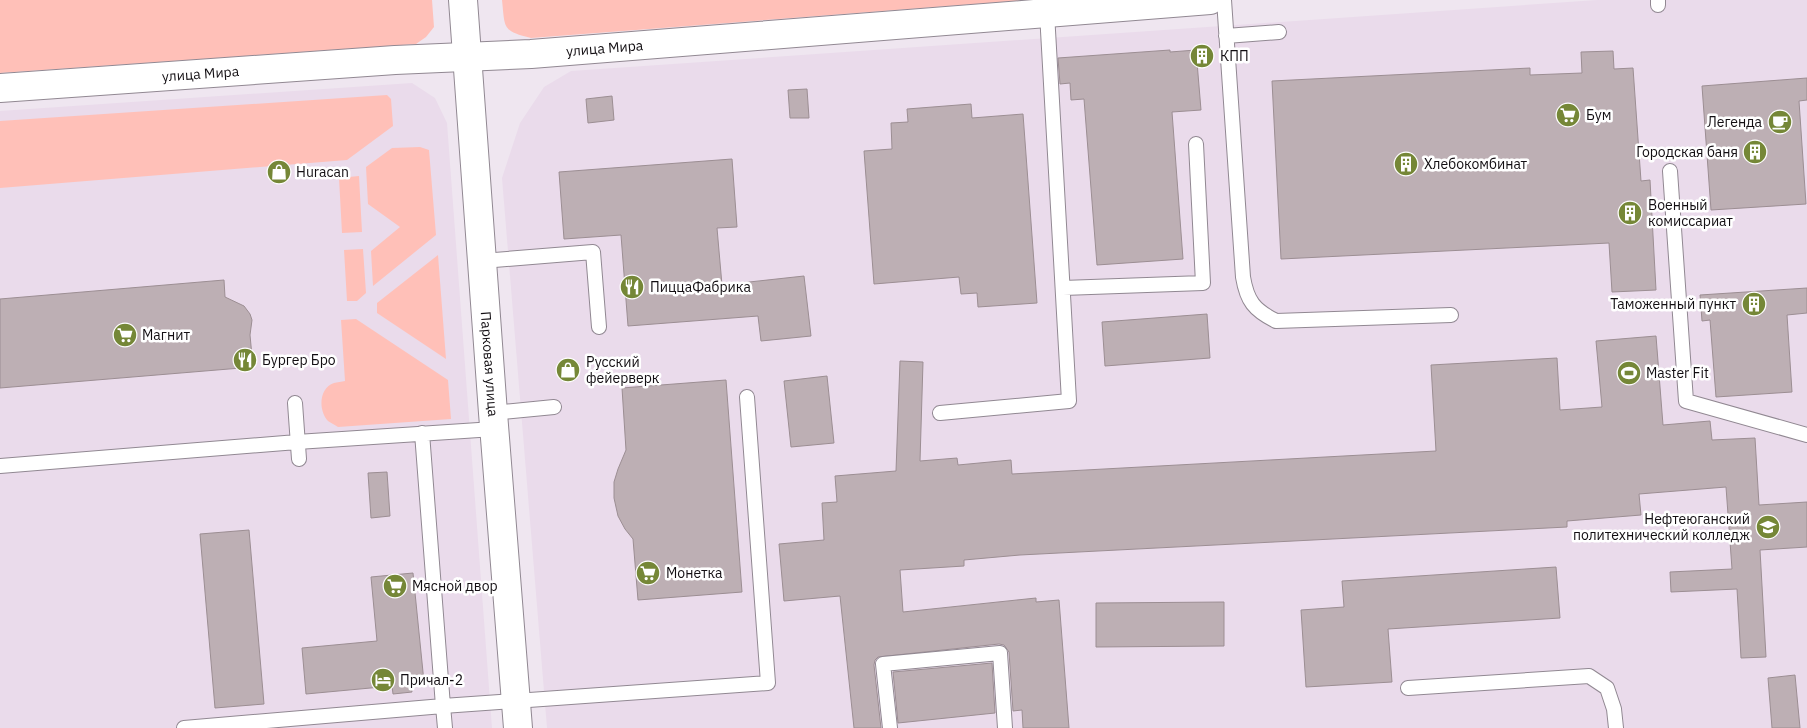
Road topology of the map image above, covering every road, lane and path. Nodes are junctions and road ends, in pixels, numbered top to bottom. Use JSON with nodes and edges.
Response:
{"nodes":[{"id":1,"x":463,"y":0,"type":"edge"},
{"id":2,"x":1210,"y":0,"type":"edge"},
{"id":3,"x":1224,"y":0,"type":"edge"},
{"id":4,"x":1047,"y":13,"type":"junction"},
{"id":5,"x":1279,"y":32,"type":"dead end"},
{"id":6,"x":1226,"y":36,"type":"junction"},
{"id":7,"x":467,"y":57,"type":"junction"},
{"id":8,"x":0,"y":88,"type":"edge"},
{"id":9,"x":1196,"y":144,"type":"dead end"},
{"id":10,"x":1670,"y":171,"type":"dead end"},
{"id":11,"x":482,"y":261,"type":"junction"},
{"id":12,"x":1062,"y":288,"type":"junction"},
{"id":13,"x":1451,"y":315,"type":"dead end"},
{"id":14,"x":599,"y":327,"type":"dead end"},
{"id":15,"x":747,"y":397,"type":"dead end"},
{"id":16,"x":295,"y":403,"type":"dead end"},
{"id":17,"x":554,"y":407,"type":"dead end"},
{"id":18,"x":940,"y":412,"type":"dead end"},
{"id":19,"x":493,"y":421,"type":"junction"},
{"id":20,"x":422,"y":433,"type":"junction"},
{"id":21,"x":1807,"y":435,"type":"edge"},
{"id":22,"x":297,"y":442,"type":"junction"},
{"id":23,"x":299,"y":459,"type":"dead end"},
{"id":24,"x":0,"y":466,"type":"edge"},
{"id":25,"x":1408,"y":688,"type":"dead end"},
{"id":26,"x":516,"y":701,"type":"junction"},
{"id":27,"x":443,"y":706,"type":"junction"},
{"id":28,"x":184,"y":728,"type":"edge"},
{"id":29,"x":445,"y":728,"type":"edge"},
{"id":30,"x":518,"y":728,"type":"edge"},
{"id":31,"x":890,"y":728,"type":"edge"},
{"id":32,"x":1005,"y":728,"type":"edge"},
{"id":33,"x":1616,"y":728,"type":"edge"}],
"edges":[{"from":1,"to":7,"type":"main road","name":"Парковая улица"},
{"from":2,"to":4,"type":"main road","name":"улица Мира"},
{"from":3,"to":6,"type":"lane"},
{"from":4,"to":7,"type":"main road","name":"улица Мира"},
{"from":4,"to":12,"type":"lane"},
{"from":5,"to":6,"type":"lane"},
{"from":6,"to":13,"type":"lane"},
{"from":7,"to":8,"type":"main road","name":"улица Мира"},
{"from":7,"to":11,"type":"main road","name":"Парковая улица"},
{"from":9,"to":12,"type":"lane"},
{"from":10,"to":21,"type":"lane"},
{"from":11,"to":14,"type":"lane"},
{"from":11,"to":19,"type":"main road","name":"Парковая улица"},
{"from":12,"to":18,"type":"lane"},
{"from":15,"to":26,"type":"lane"},
{"from":16,"to":22,"type":"lane"},
{"from":17,"to":19,"type":"lane"},
{"from":19,"to":20,"type":"lane"},
{"from":19,"to":26,"type":"main road","name":"Парковая улица"},
{"from":20,"to":22,"type":"lane"},
{"from":20,"to":27,"type":"lane"},
{"from":22,"to":23,"type":"lane"},
{"from":22,"to":24,"type":"lane"},
{"from":25,"to":33,"type":"lane"},
{"from":26,"to":27,"type":"lane"},
{"from":26,"to":30,"type":"main road","name":"Парковая улица"},
{"from":27,"to":28,"type":"lane"},
{"from":27,"to":29,"type":"lane"},
{"from":31,"to":32,"type":"lane"}]}
